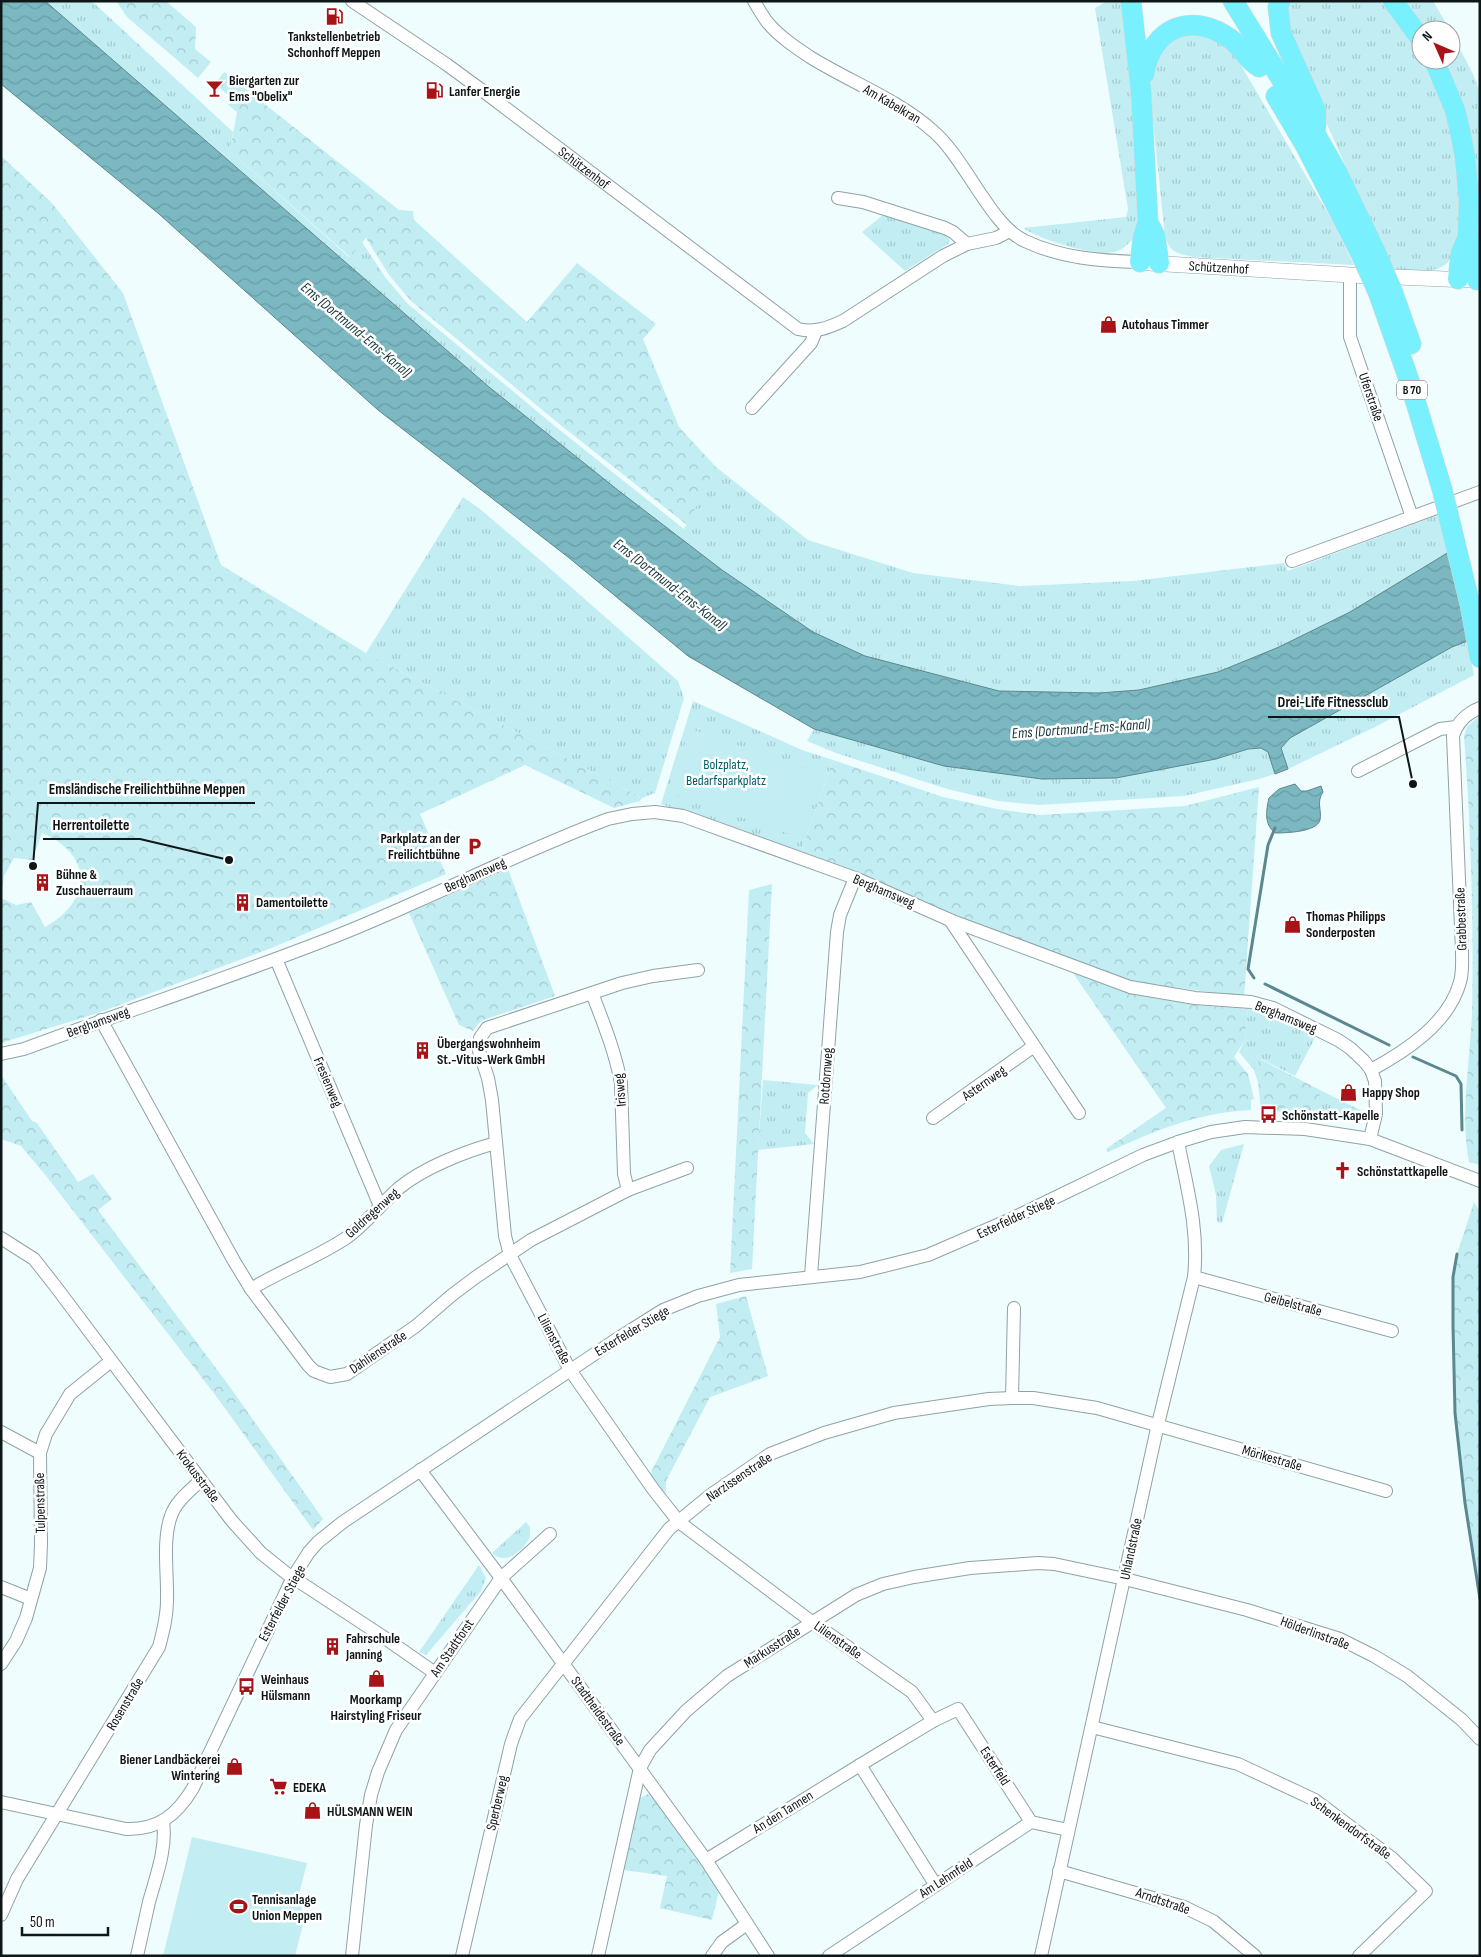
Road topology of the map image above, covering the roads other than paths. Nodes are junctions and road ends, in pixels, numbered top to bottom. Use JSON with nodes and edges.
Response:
{"nodes":[{"id":1,"x":352,"y":1,"type":"edge"},
{"id":2,"x":754,"y":1,"type":"edge"},
{"id":3,"x":1131,"y":1,"type":"edge"},
{"id":4,"x":1218,"y":1,"type":"edge"},
{"id":5,"x":1233,"y":1,"type":"edge"},
{"id":6,"x":1280,"y":1,"type":"edge"},
{"id":7,"x":1393,"y":1,"type":"edge"},
{"id":8,"x":1411,"y":25,"type":"edge"},
{"id":9,"x":1259,"y":67,"type":"junction"},
{"id":10,"x":1438,"y":70,"type":"edge"},
{"id":11,"x":1141,"y":91,"type":"junction"},
{"id":12,"x":1317,"y":137,"type":"junction"},
{"id":13,"x":838,"y":198,"type":"dead end"},
{"id":14,"x":1010,"y":231,"type":"junction"},
{"id":15,"x":967,"y":244,"type":"junction"},
{"id":16,"x":1368,"y":253,"type":"junction"},
{"id":17,"x":1149,"y":263,"type":"junction"},
{"id":18,"x":1350,"y":275,"type":"junction"},
{"id":19,"x":1472,"y":280,"type":"edge"},
{"id":20,"x":816,"y":331,"type":"junction"},
{"id":21,"x":752,"y":408,"type":"dead end"},
{"id":22,"x":1447,"y":487,"type":"junction"},
{"id":23,"x":1480,"y":492,"type":"edge"},
{"id":24,"x":1412,"y":517,"type":"junction"},
{"id":25,"x":1292,"y":562,"type":"dead end"},
{"id":26,"x":1480,"y":592,"type":"edge"},
{"id":27,"x":1480,"y":658,"type":"edge"},
{"id":28,"x":1480,"y":708,"type":"edge"},
{"id":29,"x":1456,"y":727,"type":"junction"},
{"id":30,"x":1358,"y":771,"type":"dead end"},
{"id":31,"x":855,"y":878,"type":"junction"},
{"id":32,"x":950,"y":920,"type":"junction"},
{"id":33,"x":276,"y":960,"type":"junction"},
{"id":34,"x":698,"y":970,"type":"dead end"},
{"id":35,"x":592,"y":992,"type":"junction"},
{"id":36,"x":102,"y":1020,"type":"junction"},
{"id":37,"x":1034,"y":1046,"type":"junction"},
{"id":38,"x":1,"y":1054,"type":"edge"},
{"id":39,"x":1371,"y":1070,"type":"junction"},
{"id":40,"x":1079,"y":1113,"type":"dead end"},
{"id":41,"x":933,"y":1118,"type":"dead end"},
{"id":42,"x":1370,"y":1139,"type":"junction"},
{"id":43,"x":1178,"y":1142,"type":"junction"},
{"id":44,"x":496,"y":1143,"type":"junction"},
{"id":45,"x":687,"y":1168,"type":"dead end"},
{"id":46,"x":1480,"y":1181,"type":"edge"},
{"id":47,"x":628,"y":1190,"type":"junction"},
{"id":48,"x":380,"y":1206,"type":"junction"},
{"id":49,"x":1,"y":1238,"type":"edge"},
{"id":50,"x":510,"y":1255,"type":"junction"},
{"id":51,"x":811,"y":1276,"type":"junction"},
{"id":52,"x":1194,"y":1277,"type":"junction"},
{"id":53,"x":251,"y":1289,"type":"junction"},
{"id":54,"x":1014,"y":1308,"type":"dead end"},
{"id":55,"x":1392,"y":1331,"type":"dead end"},
{"id":56,"x":111,"y":1361,"type":"junction"},
{"id":57,"x":570,"y":1370,"type":"junction"},
{"id":58,"x":1012,"y":1398,"type":"junction"},
{"id":59,"x":1158,"y":1424,"type":"junction"},
{"id":60,"x":1,"y":1432,"type":"edge"},
{"id":61,"x":40,"y":1453,"type":"junction"},
{"id":62,"x":420,"y":1470,"type":"junction"},
{"id":63,"x":201,"y":1480,"type":"junction"},
{"id":64,"x":1386,"y":1491,"type":"dead end"},
{"id":65,"x":679,"y":1522,"type":"junction"},
{"id":66,"x":550,"y":1534,"type":"dead end"},
{"id":67,"x":293,"y":1577,"type":"junction"},
{"id":68,"x":501,"y":1578,"type":"junction"},
{"id":69,"x":1125,"y":1579,"type":"junction"},
{"id":70,"x":1,"y":1587,"type":"edge"},
{"id":71,"x":31,"y":1598,"type":"junction"},
{"id":72,"x":812,"y":1622,"type":"junction"},
{"id":73,"x":563,"y":1663,"type":"junction"},
{"id":74,"x":1,"y":1664,"type":"edge"},
{"id":75,"x":435,"y":1673,"type":"junction"},
{"id":76,"x":958,"y":1709,"type":"joint"},
{"id":77,"x":933,"y":1722,"type":"junction"},
{"id":78,"x":1092,"y":1727,"type":"junction"},
{"id":79,"x":1480,"y":1739,"type":"edge"},
{"id":80,"x":860,"y":1765,"type":"junction"},
{"id":81,"x":640,"y":1768,"type":"junction"},
{"id":82,"x":1,"y":1802,"type":"edge"},
{"id":83,"x":57,"y":1815,"type":"junction"},
{"id":84,"x":162,"y":1822,"type":"junction"},
{"id":85,"x":1032,"y":1822,"type":"junction"},
{"id":86,"x":1068,"y":1830,"type":"junction"},
{"id":87,"x":706,"y":1860,"type":"junction"},
{"id":88,"x":1059,"y":1871,"type":"junction"},
{"id":89,"x":935,"y":1884,"type":"junction"},
{"id":90,"x":1,"y":1915,"type":"edge"},
{"id":91,"x":747,"y":1924,"type":"junction"},
{"id":92,"x":138,"y":1956,"type":"edge"},
{"id":93,"x":352,"y":1956,"type":"edge"},
{"id":94,"x":462,"y":1956,"type":"edge"},
{"id":95,"x":598,"y":1956,"type":"edge"},
{"id":96,"x":712,"y":1956,"type":"edge"},
{"id":97,"x":768,"y":1956,"type":"edge"},
{"id":98,"x":829,"y":1956,"type":"edge"},
{"id":99,"x":1041,"y":1956,"type":"edge"},
{"id":100,"x":1255,"y":1956,"type":"edge"},
{"id":101,"x":1359,"y":1956,"type":"edge"}],
"edges":[{"from":1,"to":20,"type":"street","name":"Schützenhof"},
{"from":2,"to":14,"type":"street","name":"Am Kabelkran"},
{"from":3,"to":11,"type":"highway"},
{"from":4,"to":9,"type":"highway","number":"B 70"},
{"from":5,"to":12,"type":"highway","number":"B 70"},
{"from":6,"to":12,"type":"highway"},
{"from":7,"to":8,"type":"highway"},
{"from":9,"to":11,"type":"highway"},
{"from":9,"to":16,"type":"highway","number":"B 70"},
{"from":10,"to":19,"type":"highway"},
{"from":11,"to":17,"type":"highway"},
{"from":12,"to":16,"type":"highway","number":"B 70"},
{"from":13,"to":15,"type":"street"},
{"from":14,"to":15,"type":"street"},
{"from":14,"to":17,"type":"street","name":"Schützenhof"},
{"from":15,"to":20,"type":"street"},
{"from":16,"to":22,"type":"highway","number":"B 70","bridge":true},
{"from":17,"to":18,"type":"street","name":"Schützenhof"},
{"from":18,"to":19,"type":"street","name":"Schützenhof"},
{"from":18,"to":24,"type":"street","name":"Uferstraße"},
{"from":20,"to":21,"type":"street"},
{"from":22,"to":26,"type":"highway","number":"B 70"},
{"from":22,"to":27,"type":"highway","number":"B 70","bridge":true},
{"from":23,"to":24,"type":"street"},
{"from":24,"to":25,"type":"street"},
{"from":28,"to":29,"type":"street"},
{"from":29,"to":30,"type":"street"},
{"from":29,"to":39,"type":"street","name":"Grabbestraße"},
{"from":31,"to":32,"type":"street","name":"Berghamsweg"},
{"from":31,"to":33,"type":"street","name":"Berghamsweg"},
{"from":31,"to":51,"type":"street","name":"Rotdornweg"},
{"from":32,"to":37,"type":"street"},
{"from":32,"to":39,"type":"street","name":"Berghamsweg"},
{"from":33,"to":36,"type":"street","name":"Berghamsweg"},
{"from":33,"to":48,"type":"street","name":"Fresienweg"},
{"from":34,"to":35,"type":"street","name":"Lilienstraße"},
{"from":35,"to":44,"type":"street","name":"Lilienstraße"},
{"from":35,"to":47,"type":"street","name":"Irisweg"},
{"from":36,"to":38,"type":"street","name":"Berghamsweg"},
{"from":36,"to":53,"type":"street","name":"Dahlienstraße"},
{"from":37,"to":40,"type":"street"},
{"from":37,"to":41,"type":"street","name":"Asternweg"},
{"from":39,"to":42,"type":"street"},
{"from":42,"to":43,"type":"street","name":"Esterfelder Stiege"},
{"from":42,"to":46,"type":"street","name":"Esterfelder Stiege"},
{"from":43,"to":51,"type":"street","name":"Esterfelder Stiege"},
{"from":43,"to":52,"type":"street","name":"Uhlandstraße"},
{"from":44,"to":48,"type":"street","name":"Goldregenweg"},
{"from":44,"to":50,"type":"street","name":"Lilienstraße"},
{"from":45,"to":47,"type":"street","name":"Dahlienstraße"},
{"from":47,"to":50,"type":"street","name":"Dahlienstraße"},
{"from":48,"to":53,"type":"street","name":"Goldregenweg"},
{"from":49,"to":56,"type":"street","name":"Krokusstraße"},
{"from":50,"to":53,"type":"street","name":"Dahlienstraße"},
{"from":50,"to":57,"type":"street","name":"Lilienstraße"},
{"from":51,"to":57,"type":"street","name":"Esterfelder Stiege"},
{"from":52,"to":55,"type":"street","name":"Geibelstraße"},
{"from":52,"to":59,"type":"street","name":"Uhlandstraße"},
{"from":54,"to":58,"type":"street"},
{"from":56,"to":61,"type":"street","name":"Tulpenstraße"},
{"from":56,"to":63,"type":"street","name":"Krokusstraße"},
{"from":57,"to":62,"type":"street","name":"Esterfelder Stiege"},
{"from":57,"to":65,"type":"street","name":"Lilienstraße"},
{"from":58,"to":59,"type":"street","name":"Narzissenstraße"},
{"from":58,"to":65,"type":"street","name":"Narzissenstraße"},
{"from":59,"to":64,"type":"street","name":"Mörikestraße"},
{"from":59,"to":69,"type":"street","name":"Uhlandstraße"},
{"from":60,"to":61,"type":"street"},
{"from":61,"to":71,"type":"street","name":"Tulpenstraße"},
{"from":62,"to":67,"type":"street","name":"Esterfelder Stiege"},
{"from":62,"to":68,"type":"street","name":"Stadtheidestraße"},
{"from":63,"to":67,"type":"street","name":"Krokusstraße"},
{"from":63,"to":83,"type":"street","name":"Rosenstraße"},
{"from":65,"to":72,"type":"street","name":"Lilienstraße"},
{"from":65,"to":73,"type":"street","name":"Narzissenstraße"},
{"from":66,"to":68,"type":"street","name":"Am Stadtforst"},
{"from":67,"to":75,"type":"street","name":"Krokusstraße"},
{"from":67,"to":84,"type":"street","name":"Esterfelder Stiege"},
{"from":68,"to":73,"type":"street","name":"Stadtheidestraße"},
{"from":68,"to":75,"type":"street","name":"Am Stadtforst"},
{"from":69,"to":72,"type":"street","name":"Markusstraße"},
{"from":69,"to":78,"type":"street","name":"Uhlandstraße"},
{"from":69,"to":79,"type":"street","name":"Hölderlinstraße"},
{"from":70,"to":71,"type":"street"},
{"from":71,"to":74,"type":"street","name":"Tulpenstraße"},
{"from":72,"to":77,"type":"street","name":"Lilienstraße"},
{"from":72,"to":81,"type":"street","name":"Markusstraße"},
{"from":73,"to":81,"type":"street","name":"Stadtheidestraße"},
{"from":73,"to":94,"type":"street","name":"Sperberweg"},
{"from":75,"to":93,"type":"street","name":"Am Stadtforst"},
{"from":76,"to":77,"type":"street","name":"An den Tannen"},
{"from":76,"to":85,"type":"street","name":"Esterfeld"},
{"from":77,"to":80,"type":"street","name":"An den Tannen"},
{"from":78,"to":86,"type":"street","name":"Uhlandstraße"},
{"from":78,"to":101,"type":"street","name":"Schenkendorfstraße"},
{"from":80,"to":87,"type":"street","name":"An den Tannen"},
{"from":80,"to":89,"type":"street"},
{"from":81,"to":87,"type":"street","name":"Stadtheidestraße"},
{"from":81,"to":95,"type":"street","name":"Markusstraße"},
{"from":82,"to":83,"type":"street","name":"Esterfelder Stiege"},
{"from":83,"to":84,"type":"street","name":"Esterfelder Stiege"},
{"from":83,"to":90,"type":"street","name":"Rosenstraße"},
{"from":84,"to":92,"type":"street"},
{"from":85,"to":86,"type":"street"},
{"from":85,"to":89,"type":"street","name":"Am Lehmfeld"},
{"from":86,"to":88,"type":"street","name":"Uhlandstraße"},
{"from":87,"to":91,"type":"street","name":"Stadtheidestraße"},
{"from":88,"to":99,"type":"street","name":"Uhlandstraße"},
{"from":88,"to":100,"type":"street","name":"Arndtstraße"},
{"from":89,"to":98,"type":"street","name":"Am Lehmfeld"},
{"from":91,"to":96,"type":"street"},
{"from":91,"to":97,"type":"street","name":"Stadtheidestraße"}]}
